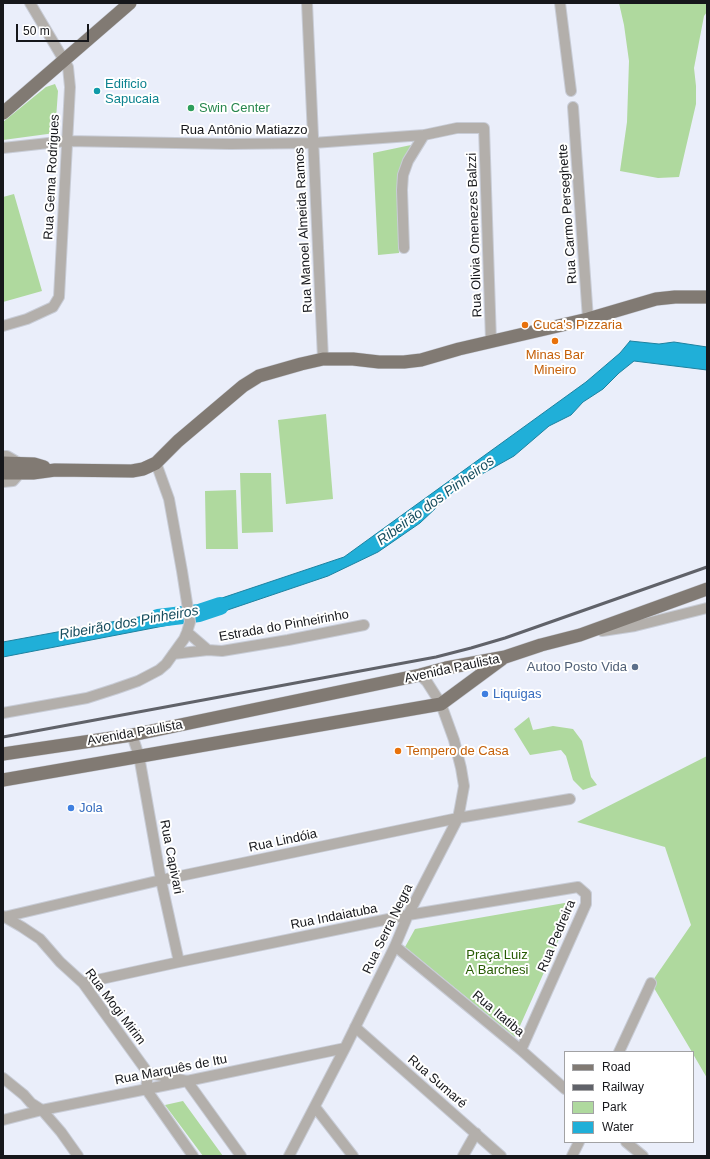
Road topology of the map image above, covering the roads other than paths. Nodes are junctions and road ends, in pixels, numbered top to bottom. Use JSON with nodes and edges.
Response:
{"nodes":[{"id":1,"x":30,"y":3,"type":"edge"},
{"id":2,"x":130,"y":3,"type":"edge"},
{"id":3,"x":307,"y":3,"type":"edge"},
{"id":4,"x":560,"y":3,"type":"edge"},
{"id":5,"x":63,"y":60,"type":"junction"},
{"id":6,"x":571,"y":91,"type":"dead end"},
{"id":7,"x":573,"y":108,"type":"dead end"},
{"id":8,"x":3,"y":113,"type":"edge"},
{"id":9,"x":484,"y":128,"type":"joint"},
{"id":10,"x":424,"y":135,"type":"junction"},
{"id":11,"x":67,"y":141,"type":"junction"},
{"id":12,"x":313,"y":143,"type":"junction"},
{"id":13,"x":3,"y":148,"type":"edge"},
{"id":14,"x":404,"y":248,"type":"dead end"},
{"id":15,"x":707,"y":297,"type":"edge"},
{"id":16,"x":588,"y":319,"type":"junction"},
{"id":17,"x":3,"y":326,"type":"edge"},
{"id":18,"x":491,"y":341,"type":"junction"},
{"id":19,"x":322,"y":359,"type":"junction"},
{"id":20,"x":156,"y":463,"type":"junction"},
{"id":21,"x":9,"y":465,"type":"edge"},
{"id":22,"x":3,"y":482,"type":"edge"},
{"id":23,"x":707,"y":589,"type":"edge"},
{"id":24,"x":707,"y":608,"type":"edge"},
{"id":25,"x":364,"y":625,"type":"dead end"},
{"id":26,"x":188,"y":627,"type":"junction"},
{"id":27,"x":580,"y":635,"type":"junction"},
{"id":28,"x":208,"y":650,"type":"junction"},
{"id":29,"x":173,"y":654,"type":"junction"},
{"id":30,"x":505,"y":657,"type":"junction"},
{"id":31,"x":420,"y":675,"type":"junction"},
{"id":32,"x":440,"y":704,"type":"junction"},
{"id":33,"x":3,"y":713,"type":"edge"},
{"id":34,"x":132,"y":735,"type":"junction"},
{"id":35,"x":3,"y":754,"type":"edge"},
{"id":36,"x":139,"y":756,"type":"junction"},
{"id":37,"x":3,"y":780,"type":"edge"},
{"id":38,"x":570,"y":799,"type":"dead end"},
{"id":39,"x":458,"y":818,"type":"junction"},
{"id":40,"x":161,"y":880,"type":"junction"},
{"id":41,"x":587,"y":898,"type":"joint"},
{"id":42,"x":408,"y":915,"type":"junction"},
{"id":43,"x":4,"y":916,"type":"edge"},
{"id":44,"x":395,"y":946,"type":"junction"},
{"id":45,"x":179,"y":962,"type":"junction"},
{"id":46,"x":650,"y":982,"type":"dead end"},
{"id":47,"x":83,"y":983,"type":"junction"},
{"id":48,"x":355,"y":1027,"type":"junction"},
{"id":49,"x":345,"y":1048,"type":"junction"},
{"id":50,"x":521,"y":1050,"type":"junction"},
{"id":51,"x":619,"y":1051,"type":"edge"},
{"id":52,"x":148,"y":1073,"type":"junction"},
{"id":53,"x":3,"y":1078,"type":"edge"},
{"id":54,"x":187,"y":1081,"type":"junction"},
{"id":55,"x":564,"y":1088,"type":"edge"},
{"id":56,"x":146,"y":1089,"type":"junction"},
{"id":57,"x":315,"y":1107,"type":"junction"},
{"id":58,"x":42,"y":1110,"type":"junction"},
{"id":59,"x":3,"y":1120,"type":"edge"},
{"id":60,"x":476,"y":1133,"type":"junction"},
{"id":61,"x":578,"y":1143,"type":"edge"},
{"id":62,"x":627,"y":1143,"type":"edge"},
{"id":63,"x":78,"y":1156,"type":"edge"},
{"id":64,"x":193,"y":1156,"type":"edge"},
{"id":65,"x":241,"y":1156,"type":"edge"},
{"id":66,"x":289,"y":1156,"type":"edge"},
{"id":67,"x":352,"y":1156,"type":"edge"},
{"id":68,"x":463,"y":1156,"type":"edge"},
{"id":69,"x":501,"y":1156,"type":"edge"},
{"id":70,"x":572,"y":1156,"type":"edge"},
{"id":71,"x":643,"y":1156,"type":"edge"}],
"edges":[{"from":1,"to":5,"type":"street","name":"Rua Gema Rodrigues"},
{"from":2,"to":5,"type":"main road"},
{"from":3,"to":12,"type":"street","name":"Rua Manoel Almeida Ramos"},
{"from":4,"to":6,"type":"street"},
{"from":5,"to":8,"type":"main road"},
{"from":5,"to":11,"type":"street","name":"Rua Gema Rodrigues"},
{"from":7,"to":16,"type":"street","name":"Rua Carmo Perseghette"},
{"from":9,"to":10,"type":"street","name":"Rua Antônio Matiazzo"},
{"from":9,"to":18,"type":"street","name":"Rua Olivia Omenezes Balzzi"},
{"from":10,"to":12,"type":"street","name":"Rua Antônio Matiazzo"},
{"from":10,"to":14,"type":"street"},
{"from":11,"to":12,"type":"street","name":"Rua Antônio Matiazzo"},
{"from":11,"to":13,"type":"street","name":"Rua Antônio Matiazzo"},
{"from":11,"to":17,"type":"street","name":"Rua Gema Rodrigues"},
{"from":12,"to":19,"type":"street","name":"Rua Manoel Almeida Ramos"},
{"from":15,"to":16,"type":"main road"},
{"from":16,"to":18,"type":"main road"},
{"from":18,"to":19,"type":"main road"},
{"from":19,"to":20,"type":"main road"},
{"from":20,"to":21,"type":"main road"},
{"from":20,"to":26,"type":"street"},
{"from":21,"to":22,"type":"street"},
{"from":23,"to":27,"type":"main road"},
{"from":24,"to":27,"type":"street"},
{"from":25,"to":28,"type":"street","name":"Estrada do Pinheirinho"},
{"from":26,"to":28,"type":"street","name":"Estrada do Pinheirinho"},
{"from":26,"to":29,"type":"street"},
{"from":27,"to":30,"type":"main road"},
{"from":28,"to":29,"type":"street","name":"Estrada do Pinheirinho"},
{"from":29,"to":33,"type":"street"},
{"from":30,"to":31,"type":"main road","name":"Avenida Paulista"},
{"from":30,"to":32,"type":"main road","name":"Avenida Paulista"},
{"from":31,"to":32,"type":"street","name":"Rua Serra Negra"},
{"from":31,"to":34,"type":"main road","name":"Avenida Paulista"},
{"from":32,"to":36,"type":"main road","name":"Avenida Paulista"},
{"from":32,"to":39,"type":"street","name":"Rua Serra Negra"},
{"from":34,"to":35,"type":"main road","name":"Avenida Paulista"},
{"from":34,"to":36,"type":"street","name":"Rua Capivari"},
{"from":36,"to":37,"type":"main road","name":"Avenida Paulista"},
{"from":36,"to":40,"type":"street","name":"Rua Capivari"},
{"from":38,"to":39,"type":"street","name":"Rua Lindóia"},
{"from":39,"to":40,"type":"street","name":"Rua Lindóia"},
{"from":39,"to":42,"type":"street","name":"Rua Serra Negra"},
{"from":40,"to":43,"type":"street","name":"Rua Lindóia"},
{"from":40,"to":45,"type":"street","name":"Rua Capivari"},
{"from":41,"to":42,"type":"street","name":"Rua Indaiatuba"},
{"from":41,"to":50,"type":"street","name":"Rua Pedreira"},
{"from":42,"to":44,"type":"street","name":"Rua Serra Negra"},
{"from":42,"to":45,"type":"street","name":"Rua Indaiatuba"},
{"from":43,"to":47,"type":"street","name":"Rua Mogi Mirim"},
{"from":44,"to":48,"type":"street","name":"Rua Serra Negra"},
{"from":44,"to":50,"type":"street","name":"Rua Itatiba"},
{"from":45,"to":47,"type":"street","name":"Rua Indaiatuba"},
{"from":46,"to":51,"type":"street"},
{"from":47,"to":52,"type":"street","name":"Rua Mogi Mirim"},
{"from":48,"to":49,"type":"street","name":"Rua Serra Negra"},
{"from":48,"to":60,"type":"street","name":"Rua Sumaré"},
{"from":49,"to":54,"type":"street","name":"Rua Marquês de Itu"},
{"from":49,"to":57,"type":"street","name":"Rua Serra Negra"},
{"from":50,"to":55,"type":"street","name":"Rua Itatiba"},
{"from":52,"to":54,"type":"street"},
{"from":52,"to":56,"type":"street"},
{"from":53,"to":58,"type":"street"},
{"from":54,"to":56,"type":"street","name":"Rua Marquês de Itu"},
{"from":54,"to":65,"type":"street"},
{"from":56,"to":58,"type":"street","name":"Rua Marquês de Itu"},
{"from":56,"to":64,"type":"street"},
{"from":57,"to":66,"type":"street","name":"Rua Serra Negra"},
{"from":57,"to":67,"type":"street"},
{"from":58,"to":59,"type":"street","name":"Rua Marquês de Itu"},
{"from":58,"to":63,"type":"street"},
{"from":60,"to":68,"type":"street"},
{"from":60,"to":69,"type":"street","name":"Rua Sumaré"},
{"from":61,"to":70,"type":"street"},
{"from":62,"to":71,"type":"street"}]}
